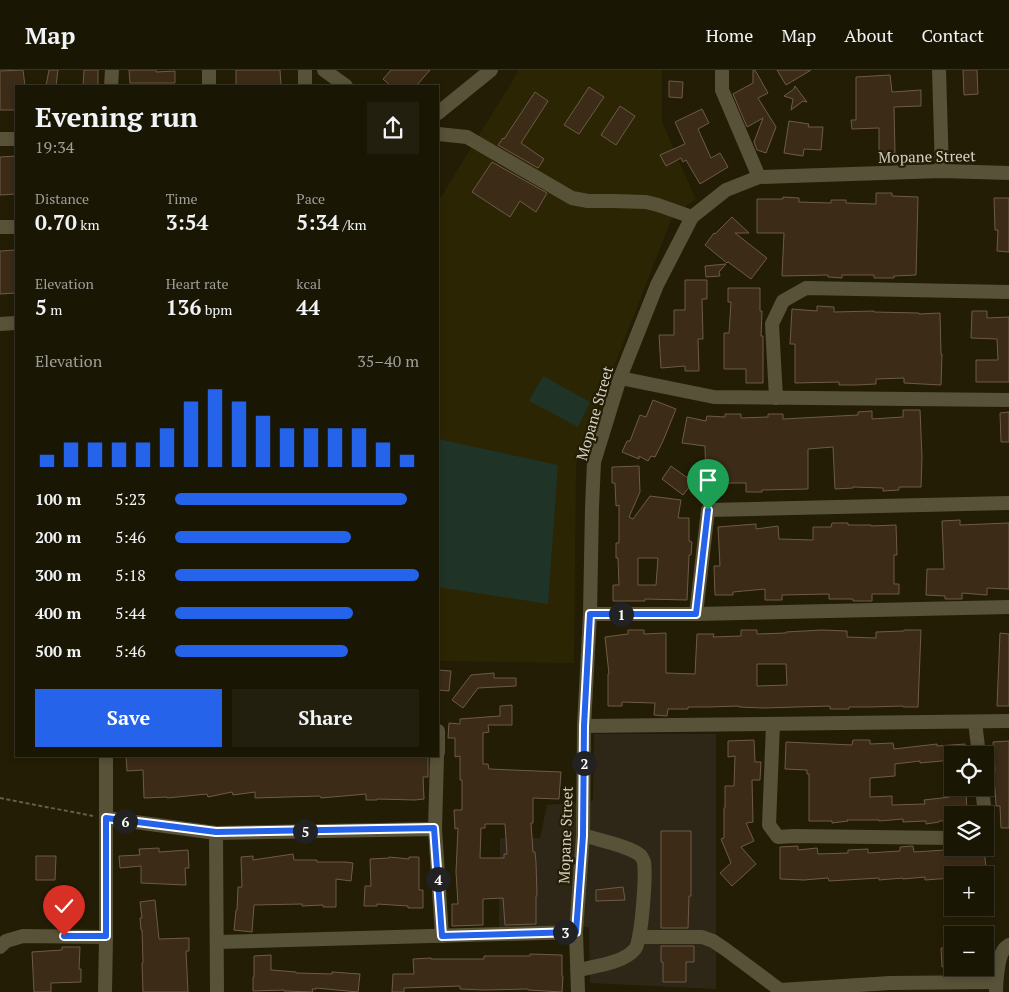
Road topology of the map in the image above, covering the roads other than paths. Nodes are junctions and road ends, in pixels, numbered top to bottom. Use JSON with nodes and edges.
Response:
{"nodes":[{"id":1,"x":112,"y":70,"type":"edge"},
{"id":2,"x":209,"y":70,"type":"edge"},
{"id":3,"x":305,"y":70,"type":"edge"},
{"id":4,"x":324,"y":70,"type":"edge"},
{"id":5,"x":491,"y":70,"type":"edge"},
{"id":6,"x":722,"y":70,"type":"edge"},
{"id":7,"x":939,"y":70,"type":"edge"},
{"id":8,"x":111,"y":85,"type":"edge"},
{"id":9,"x":209,"y":85,"type":"edge"},
{"id":10,"x":306,"y":85,"type":"edge"},
{"id":11,"x":345,"y":85,"type":"edge"},
{"id":12,"x":439,"y":112,"type":"edge"},
{"id":13,"x":439,"y":134,"type":"edge"},
{"id":14,"x":0,"y":139,"type":"edge"},
{"id":15,"x":15,"y":139,"type":"edge"},
{"id":16,"x":942,"y":171,"type":"junction"},
{"id":17,"x":1009,"y":173,"type":"edge"},
{"id":18,"x":759,"y":177,"type":"junction"},
{"id":19,"x":692,"y":217,"type":"junction"},
{"id":20,"x":0,"y":227,"type":"edge"},
{"id":21,"x":15,"y":227,"type":"edge"},
{"id":22,"x":1009,"y":292,"type":"edge"},
{"id":23,"x":0,"y":324,"type":"edge"},
{"id":24,"x":15,"y":324,"type":"edge"},
{"id":25,"x":620,"y":378,"type":"junction"},
{"id":26,"x":776,"y":398,"type":"junction"},
{"id":27,"x":1009,"y":400,"type":"edge"},
{"id":28,"x":1009,"y":503,"type":"edge"},
{"id":29,"x":1009,"y":607,"type":"edge"},
{"id":30,"x":590,"y":614,"type":"junction"},
{"id":31,"x":696,"y":614,"type":"junction"},
{"id":32,"x":1009,"y":721,"type":"edge"},
{"id":33,"x":975,"y":722,"type":"junction"},
{"id":34,"x":773,"y":724,"type":"junction"},
{"id":35,"x":584,"y":726,"type":"junction"},
{"id":36,"x":978,"y":746,"type":"edge"},
{"id":37,"x":106,"y":757,"type":"edge"},
{"id":38,"x":437,"y":757,"type":"edge"},
{"id":39,"x":106,"y":818,"type":"junction"},
{"id":40,"x":434,"y":828,"type":"junction"},
{"id":41,"x":216,"y":832,"type":"junction"},
{"id":42,"x":583,"y":836,"type":"junction"},
{"id":43,"x":944,"y":838,"type":"edge"},
{"id":44,"x":576,"y":932,"type":"junction"},
{"id":45,"x":106,"y":936,"type":"junction"},
{"id":46,"x":442,"y":936,"type":"junction"},
{"id":47,"x":640,"y":937,"type":"junction"},
{"id":48,"x":217,"y":942,"type":"junction"},
{"id":49,"x":1009,"y":945,"type":"edge"},
{"id":50,"x":0,"y":947,"type":"edge"},
{"id":51,"x":578,"y":970,"type":"junction"},
{"id":52,"x":889,"y":987,"type":"edge"},
{"id":53,"x":996,"y":987,"type":"edge"},
{"id":54,"x":780,"y":991,"type":"edge"},
{"id":55,"x":105,"y":992,"type":"edge"},
{"id":56,"x":217,"y":992,"type":"edge"},
{"id":57,"x":578,"y":992,"type":"edge"}],
"edges":[{"from":1,"to":8,"type":"street"},
{"from":2,"to":9,"type":"street"},
{"from":3,"to":10,"type":"street"},
{"from":4,"to":11,"type":"street"},
{"from":5,"to":12,"type":"street"},
{"from":6,"to":18,"type":"street"},
{"from":7,"to":16,"type":"street"},
{"from":13,"to":19,"type":"street"},
{"from":14,"to":15,"type":"street"},
{"from":16,"to":17,"type":"street","name":"Mopane Street"},
{"from":16,"to":18,"type":"street","name":"Mopane Street"},
{"from":18,"to":19,"type":"street","name":"Mopane Street"},
{"from":19,"to":25,"type":"street","name":"Mopane Street"},
{"from":20,"to":21,"type":"street"},
{"from":22,"to":26,"type":"street"},
{"from":23,"to":24,"type":"street"},
{"from":25,"to":26,"type":"street"},
{"from":25,"to":30,"type":"street","name":"Mopane Street"},
{"from":26,"to":27,"type":"street"},
{"from":28,"to":31,"type":"street"},
{"from":29,"to":31,"type":"street"},
{"from":30,"to":31,"type":"street"},
{"from":30,"to":35,"type":"street","name":"Mopane Street"},
{"from":32,"to":33,"type":"street"},
{"from":33,"to":34,"type":"street"},
{"from":33,"to":36,"type":"street"},
{"from":34,"to":35,"type":"street"},
{"from":34,"to":43,"type":"street"},
{"from":35,"to":42,"type":"street","name":"Mopane Street"},
{"from":37,"to":39,"type":"street"},
{"from":38,"to":40,"type":"street"},
{"from":39,"to":41,"type":"street"},
{"from":39,"to":45,"type":"street"},
{"from":40,"to":41,"type":"street"},
{"from":40,"to":46,"type":"street"},
{"from":41,"to":48,"type":"street"},
{"from":42,"to":44,"type":"street","name":"Mopane Street"},
{"from":42,"to":47,"type":"street"},
{"from":44,"to":46,"type":"street"},
{"from":44,"to":51,"type":"street","name":"Mopane Street"},
{"from":45,"to":50,"type":"street"},
{"from":45,"to":55,"type":"street"},
{"from":46,"to":48,"type":"street"},
{"from":47,"to":51,"type":"street"},
{"from":47,"to":54,"type":"street"},
{"from":48,"to":56,"type":"street"},
{"from":49,"to":53,"type":"street"},
{"from":51,"to":57,"type":"street","name":"Mopane Street"},
{"from":52,"to":53,"type":"street"},
{"from":52,"to":54,"type":"street"}]}
